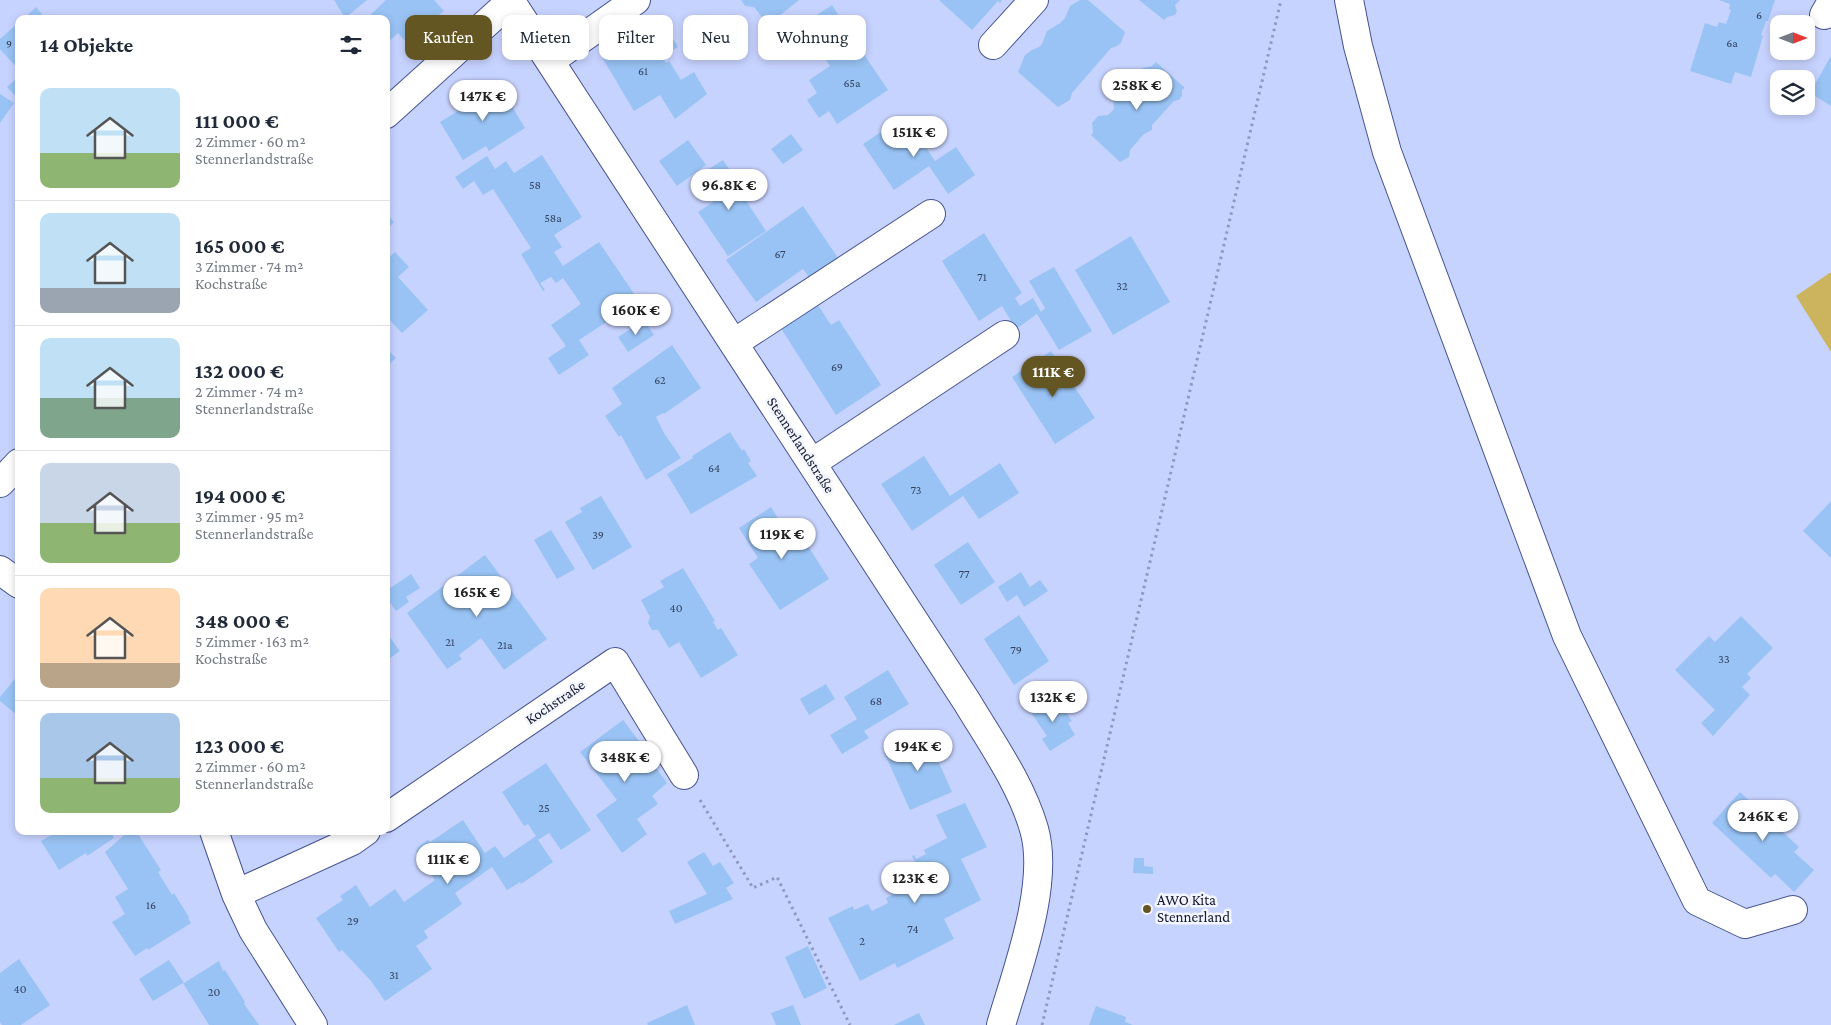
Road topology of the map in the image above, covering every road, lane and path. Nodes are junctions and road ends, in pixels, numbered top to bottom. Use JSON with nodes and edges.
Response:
{"nodes":[{"id":1,"x":636,"y":0,"type":"edge"},
{"id":2,"x":1034,"y":0,"type":"edge"},
{"id":3,"x":1281,"y":0,"type":"edge"},
{"id":4,"x":1349,"y":0,"type":"edge"},
{"id":5,"x":510,"y":1,"type":"edge"},
{"id":6,"x":993,"y":45,"type":"dead end"},
{"id":7,"x":550,"y":61,"type":"junction"},
{"id":8,"x":390,"y":110,"type":"edge"},
{"id":9,"x":931,"y":214,"type":"dead end"},
{"id":10,"x":1005,"y":335,"type":"dead end"},
{"id":11,"x":734,"y":343,"type":"junction"},
{"id":12,"x":812,"y":463,"type":"junction"},
{"id":13,"x":15,"y":467,"type":"edge"},
{"id":14,"x":0,"y":484,"type":"edge"},
{"id":15,"x":0,"y":570,"type":"edge"},
{"id":16,"x":15,"y":581,"type":"edge"},
{"id":17,"x":684,"y":775,"type":"joint"},
{"id":18,"x":390,"y":815,"type":"edge"},
{"id":19,"x":215,"y":835,"type":"edge"},
{"id":20,"x":360,"y":835,"type":"edge"},
{"id":21,"x":236,"y":894,"type":"junction"},
{"id":22,"x":1792,"y":910,"type":"dead end"},
{"id":23,"x":313,"y":1025,"type":"edge"},
{"id":24,"x":850,"y":1025,"type":"edge"},
{"id":25,"x":1001,"y":1025,"type":"edge"},
{"id":26,"x":1042,"y":1025,"type":"edge"}],
"edges":[{"from":1,"to":7,"type":"street"},
{"from":2,"to":6,"type":"street"},
{"from":3,"to":26,"type":"path"},
{"from":4,"to":22,"type":"street"},
{"from":5,"to":7,"type":"street","name":"Stennerlandstraße"},
{"from":5,"to":8,"type":"street"},
{"from":7,"to":11,"type":"street","name":"Stennerlandstraße"},
{"from":9,"to":11,"type":"street"},
{"from":10,"to":12,"type":"street"},
{"from":11,"to":12,"type":"street","name":"Stennerlandstraße"},
{"from":12,"to":25,"type":"street","name":"Stennerlandstraße"},
{"from":13,"to":14,"type":"street"},
{"from":15,"to":16,"type":"street"},
{"from":17,"to":18,"type":"street","name":"Kochstraße"},
{"from":17,"to":24,"type":"path"},
{"from":19,"to":21,"type":"street"},
{"from":20,"to":21,"type":"street"},
{"from":21,"to":23,"type":"street"}]}
